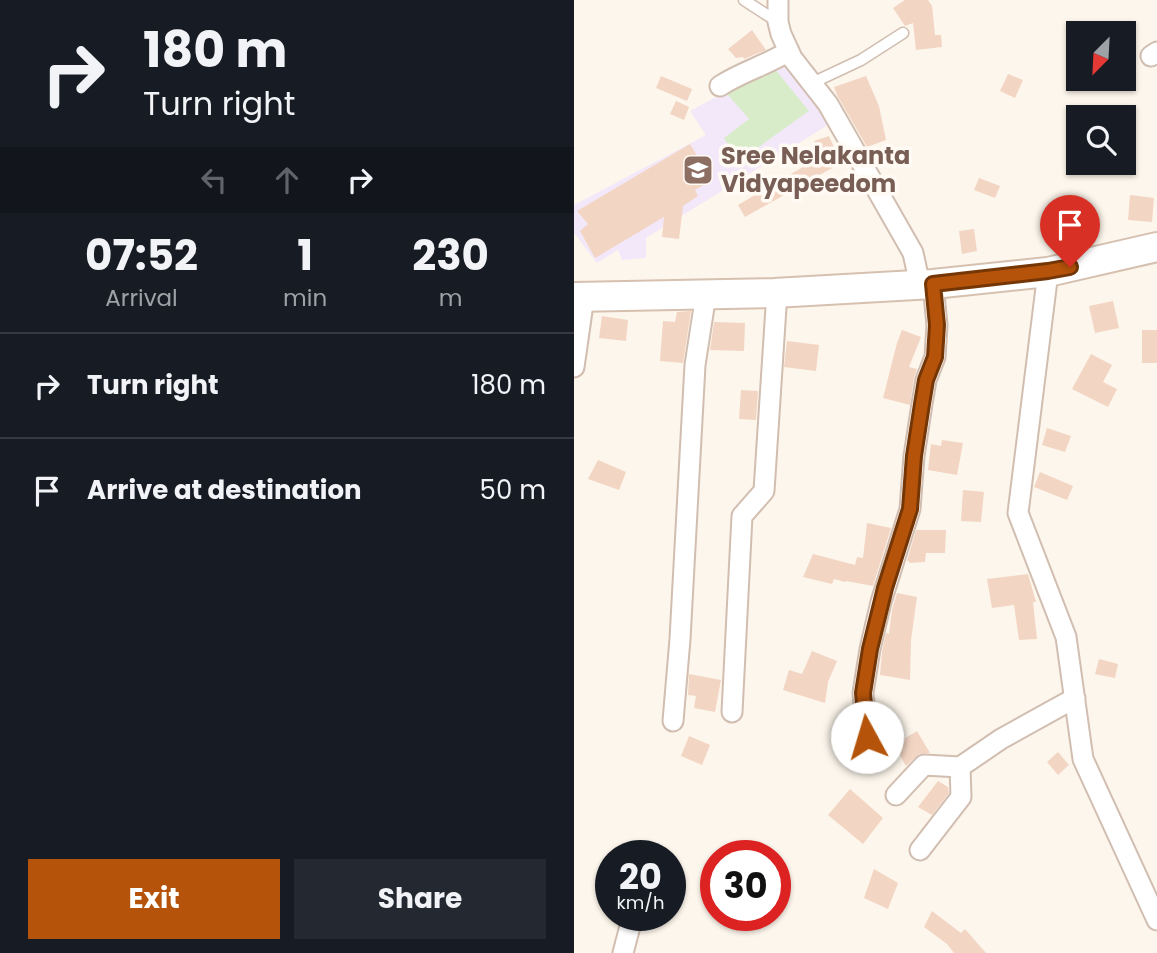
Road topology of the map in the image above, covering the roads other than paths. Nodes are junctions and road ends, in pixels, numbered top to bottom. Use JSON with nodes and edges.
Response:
{"nodes":[{"id":1,"x":744,"y":0,"type":"edge"},
{"id":2,"x":778,"y":0,"type":"edge"},
{"id":3,"x":778,"y":22,"type":"junction"},
{"id":4,"x":903,"y":33,"type":"dead end"},
{"id":5,"x":789,"y":51,"type":"junction"},
{"id":6,"x":812,"y":83,"type":"junction"},
{"id":7,"x":720,"y":86,"type":"dead end"},
{"id":8,"x":1157,"y":247,"type":"edge"},
{"id":9,"x":1048,"y":271,"type":"junction"},
{"id":10,"x":927,"y":284,"type":"junction"},
{"id":11,"x":777,"y":292,"type":"junction"},
{"id":12,"x":706,"y":294,"type":"junction"},
{"id":13,"x":579,"y":297,"type":"edge"},
{"id":14,"x":574,"y":367,"type":"edge"},
{"id":15,"x":1075,"y":698,"type":"junction"},
{"id":16,"x":732,"y":712,"type":"dead end"},
{"id":17,"x":673,"y":721,"type":"dead end"},
{"id":18,"x":867,"y":737,"type":"dead end"},
{"id":19,"x":960,"y":767,"type":"junction"},
{"id":20,"x":896,"y":795,"type":"dead end"},
{"id":21,"x":920,"y":850,"type":"dead end"},
{"id":22,"x":1157,"y":920,"type":"edge"},
{"id":23,"x":629,"y":931,"type":"edge"},
{"id":24,"x":623,"y":953,"type":"edge"}],
"edges":[{"from":1,"to":3,"type":"lane"},
{"from":2,"to":3,"type":"street"},
{"from":3,"to":5,"type":"street"},
{"from":4,"to":6,"type":"lane"},
{"from":5,"to":6,"type":"street"},
{"from":5,"to":7,"type":"street"},
{"from":6,"to":10,"type":"street"},
{"from":8,"to":9,"type":"main road"},
{"from":9,"to":10,"type":"main road"},
{"from":9,"to":15,"type":"street"},
{"from":10,"to":11,"type":"main road"},
{"from":10,"to":18,"type":"street"},
{"from":11,"to":12,"type":"main road"},
{"from":11,"to":16,"type":"street"},
{"from":12,"to":13,"type":"main road"},
{"from":12,"to":17,"type":"street"},
{"from":13,"to":14,"type":"street"},
{"from":15,"to":19,"type":"street"},
{"from":15,"to":22,"type":"street"},
{"from":19,"to":20,"type":"street"},
{"from":19,"to":21,"type":"street"},
{"from":23,"to":24,"type":"street"}]}
